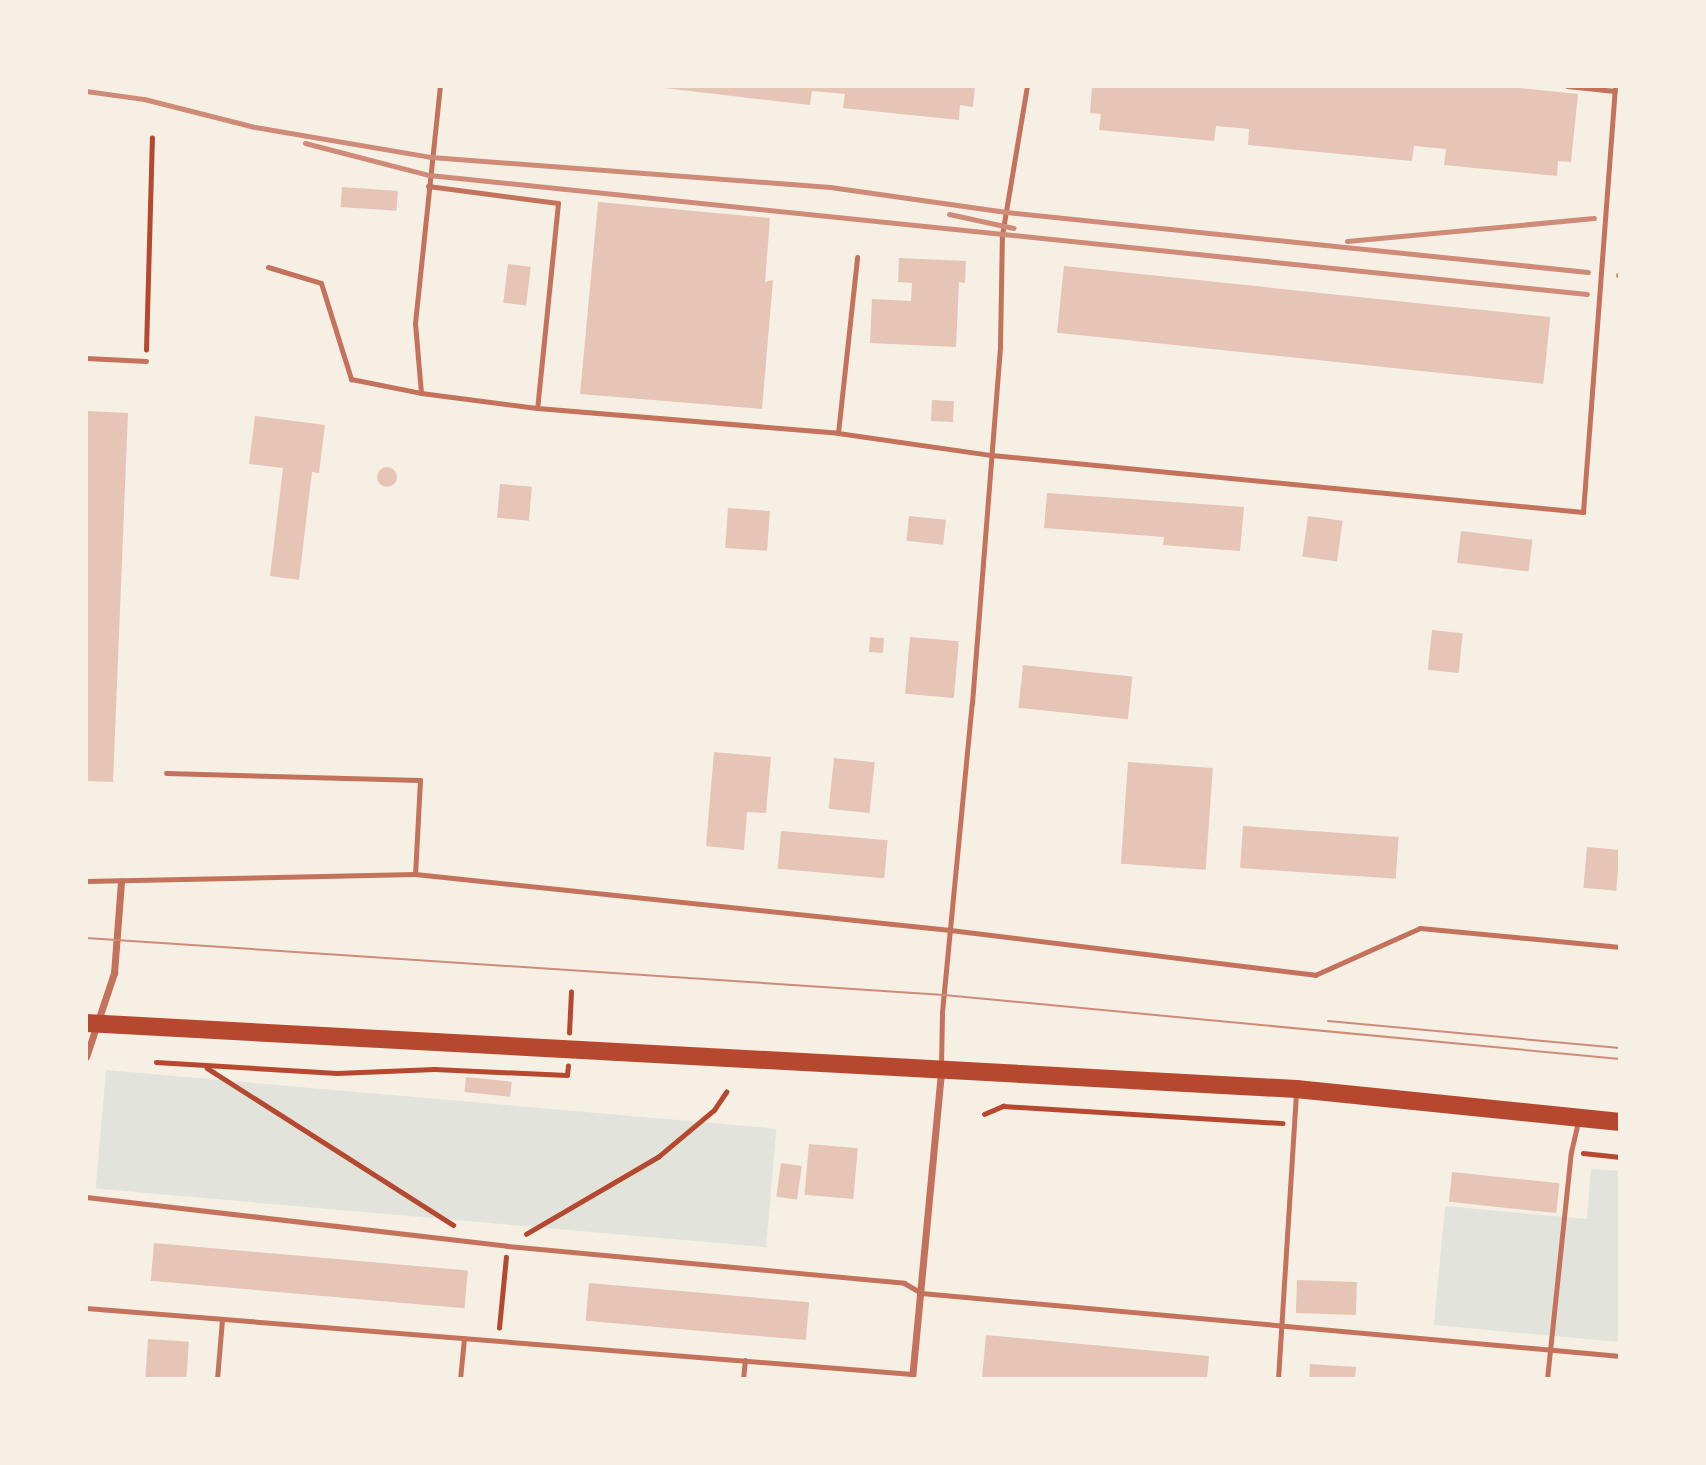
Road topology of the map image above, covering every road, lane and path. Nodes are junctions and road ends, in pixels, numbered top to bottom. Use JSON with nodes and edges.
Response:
{"nodes":[{"id":1,"x":440,"y":86,"type":"edge"},
{"id":2,"x":1027,"y":86,"type":"edge"},
{"id":3,"x":1567,"y":86,"type":"edge"},
{"id":4,"x":1615,"y":88,"type":"edge"},
{"id":5,"x":152,"y":138,"type":"dead end"},
{"id":6,"x":428,"y":186,"type":"junction"},
{"id":7,"x":858,"y":257,"type":"dead end"},
{"id":8,"x":268,"y":267,"type":"dead end"},
{"id":9,"x":86,"y":358,"type":"edge"},
{"id":10,"x":146,"y":361,"type":"joint"},
{"id":11,"x":421,"y":393,"type":"junction"},
{"id":12,"x":537,"y":408,"type":"junction"},
{"id":13,"x":838,"y":433,"type":"junction"},
{"id":14,"x":991,"y":455,"type":"junction"},
{"id":15,"x":166,"y":773,"type":"dead end"},
{"id":16,"x":415,"y":874,"type":"junction"},
{"id":17,"x":86,"y":881,"type":"edge"},
{"id":18,"x":121,"y":881,"type":"junction"},
{"id":19,"x":950,"y":930,"type":"junction"},
{"id":20,"x":1620,"y":947,"type":"edge"},
{"id":21,"x":91,"y":1023,"type":"edge"},
{"id":22,"x":86,"y":1058,"type":"edge"},
{"id":23,"x":156,"y":1062,"type":"dead end"},
{"id":24,"x":206,"y":1067,"type":"junction"},
{"id":25,"x":941,"y":1071,"type":"junction"},
{"id":26,"x":567,"y":1075,"type":"dead end"},
{"id":27,"x":1296,"y":1089,"type":"junction"},
{"id":28,"x":726,"y":1092,"type":"dead end"},
{"id":29,"x":984,"y":1114,"type":"dead end"},
{"id":30,"x":1579,"y":1119,"type":"junction"},
{"id":31,"x":1620,"y":1122,"type":"edge"},
{"id":32,"x":1294,"y":1124,"type":"junction"},
{"id":33,"x":1571,"y":1152,"type":"junction"},
{"id":34,"x":1620,"y":1157,"type":"edge"},
{"id":35,"x":86,"y":1197,"type":"edge"},
{"id":36,"x":465,"y":1230,"type":"dead end"},
{"id":37,"x":507,"y":1246,"type":"junction"},
{"id":38,"x":921,"y":1293,"type":"junction"},
{"id":39,"x":86,"y":1308,"type":"edge"},
{"id":40,"x":222,"y":1319,"type":"junction"},
{"id":41,"x":1282,"y":1326,"type":"junction"},
{"id":42,"x":464,"y":1338,"type":"junction"},
{"id":43,"x":498,"y":1339,"type":"junction"},
{"id":44,"x":1548,"y":1349,"type":"junction"},
{"id":45,"x":1620,"y":1356,"type":"edge"},
{"id":46,"x":745,"y":1360,"type":"junction"},
{"id":47,"x":912,"y":1377,"type":"edge"},
{"id":48,"x":217,"y":1379,"type":"edge"},
{"id":49,"x":460,"y":1379,"type":"edge"},
{"id":50,"x":743,"y":1379,"type":"edge"},
{"id":51,"x":1278,"y":1379,"type":"edge"},
{"id":52,"x":1547,"y":1379,"type":"edge"}],
"edges":[{"from":1,"to":6,"type":"lane"},
{"from":2,"to":14,"type":"lane"},
{"from":3,"to":4,"type":"lane"},
{"from":4,"to":14,"type":"lane"},
{"from":5,"to":10,"type":"path"},
{"from":6,"to":11,"type":"lane"},
{"from":6,"to":12,"type":"lane"},
{"from":7,"to":13,"type":"lane"},
{"from":8,"to":11,"type":"lane"},
{"from":9,"to":10,"type":"lane"},
{"from":11,"to":12,"type":"lane"},
{"from":12,"to":13,"type":"lane"},
{"from":13,"to":14,"type":"lane"},
{"from":14,"to":19,"type":"lane"},
{"from":15,"to":16,"type":"lane"},
{"from":16,"to":18,"type":"lane"},
{"from":16,"to":19,"type":"lane"},
{"from":17,"to":18,"type":"lane"},
{"from":18,"to":21,"type":"street"},
{"from":19,"to":20,"type":"lane"},
{"from":19,"to":25,"type":"lane"},
{"from":21,"to":22,"type":"street"},
{"from":21,"to":25,"type":"main road"},
{"from":23,"to":24,"type":"path"},
{"from":24,"to":26,"type":"path"},
{"from":24,"to":36,"type":"path"},
{"from":25,"to":27,"type":"main road"},
{"from":25,"to":38,"type":"street"},
{"from":27,"to":30,"type":"main road"},
{"from":27,"to":32,"type":"lane"},
{"from":28,"to":37,"type":"path"},
{"from":29,"to":32,"type":"path"},
{"from":30,"to":31,"type":"main road"},
{"from":30,"to":33,"type":"lane"},
{"from":32,"to":41,"type":"lane"},
{"from":33,"to":34,"type":"path"},
{"from":33,"to":44,"type":"lane"},
{"from":35,"to":37,"type":"lane"},
{"from":37,"to":38,"type":"lane"},
{"from":37,"to":43,"type":"path"},
{"from":38,"to":41,"type":"lane"},
{"from":38,"to":47,"type":"street"},
{"from":39,"to":40,"type":"lane"},
{"from":40,"to":42,"type":"lane"},
{"from":40,"to":48,"type":"lane"},
{"from":41,"to":44,"type":"lane"},
{"from":41,"to":51,"type":"lane"},
{"from":42,"to":43,"type":"lane"},
{"from":42,"to":49,"type":"lane"},
{"from":43,"to":46,"type":"lane"},
{"from":44,"to":45,"type":"lane"},
{"from":44,"to":52,"type":"lane"},
{"from":46,"to":47,"type":"lane"},
{"from":46,"to":50,"type":"lane"}]}
